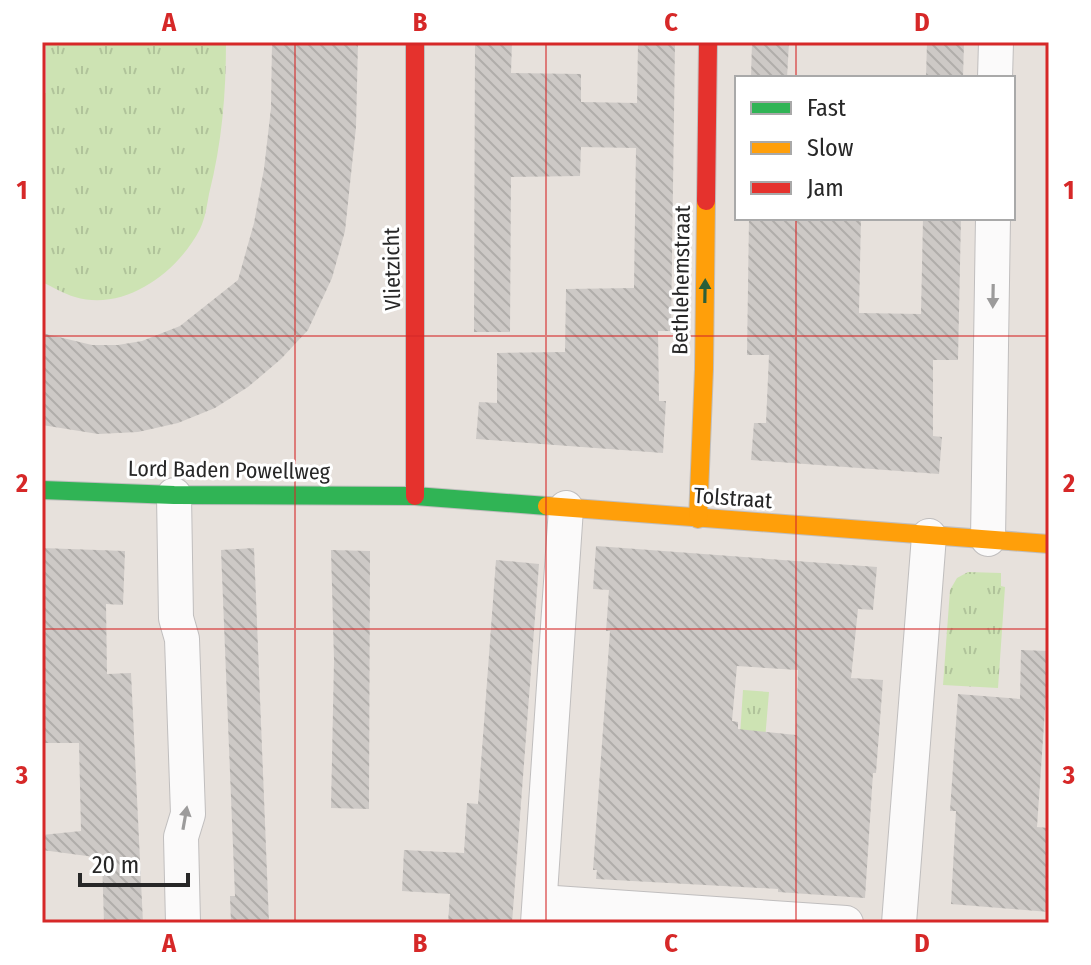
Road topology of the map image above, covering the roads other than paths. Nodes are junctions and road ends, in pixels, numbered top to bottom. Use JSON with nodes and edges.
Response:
{"nodes":[{"id":1,"x":415,"y":42,"type":"edge"},
{"id":2,"x":708,"y":42,"type":"edge"},
{"id":3,"x":996,"y":42,"type":"edge"},
{"id":4,"x":995,"y":76,"type":"edge"},
{"id":5,"x":993,"y":220,"type":"edge"},
{"id":6,"x":42,"y":490,"type":"edge"},
{"id":7,"x":174,"y":495,"type":"junction"},
{"id":8,"x":415,"y":496,"type":"junction"},
{"id":9,"x":566,"y":508,"type":"junction"},
{"id":10,"x":698,"y":519,"type":"junction"},
{"id":11,"x":929,"y":536,"type":"junction"},
{"id":12,"x":988,"y":539,"type":"junction"},
{"id":13,"x":1049,"y":544,"type":"edge"},
{"id":14,"x":539,"y":912,"type":"edge"},
{"id":15,"x":593,"y":914,"type":"edge"},
{"id":16,"x":183,"y":923,"type":"edge"},
{"id":17,"x":846,"y":923,"type":"edge"},
{"id":18,"x":899,"y":923,"type":"edge"}],
"edges":[{"from":1,"to":8,"type":"street","name":"Vlietzicht"},
{"from":10,"to":2,"type":"street","name":"Bethlehemstraat","one_way":true},
{"from":3,"to":4,"type":"street"},
{"from":5,"to":12,"type":"street","one_way":true},
{"from":6,"to":7,"type":"street","name":"Lord Baden Powellweg"},
{"from":7,"to":8,"type":"street","name":"Lord Baden Powellweg"},
{"from":16,"to":7,"type":"street","one_way":true},
{"from":8,"to":9,"type":"street","name":"Tolstraat"},
{"from":9,"to":10,"type":"street","name":"Tolstraat"},
{"from":9,"to":14,"type":"street"},
{"from":10,"to":11,"type":"street","name":"Tolstraat"},
{"from":11,"to":12,"type":"street","name":"Tolstraat"},
{"from":11,"to":18,"type":"street"},
{"from":12,"to":13,"type":"street","name":"Tolstraat"},
{"from":14,"to":15,"type":"street"},
{"from":15,"to":17,"type":"street"}]}
